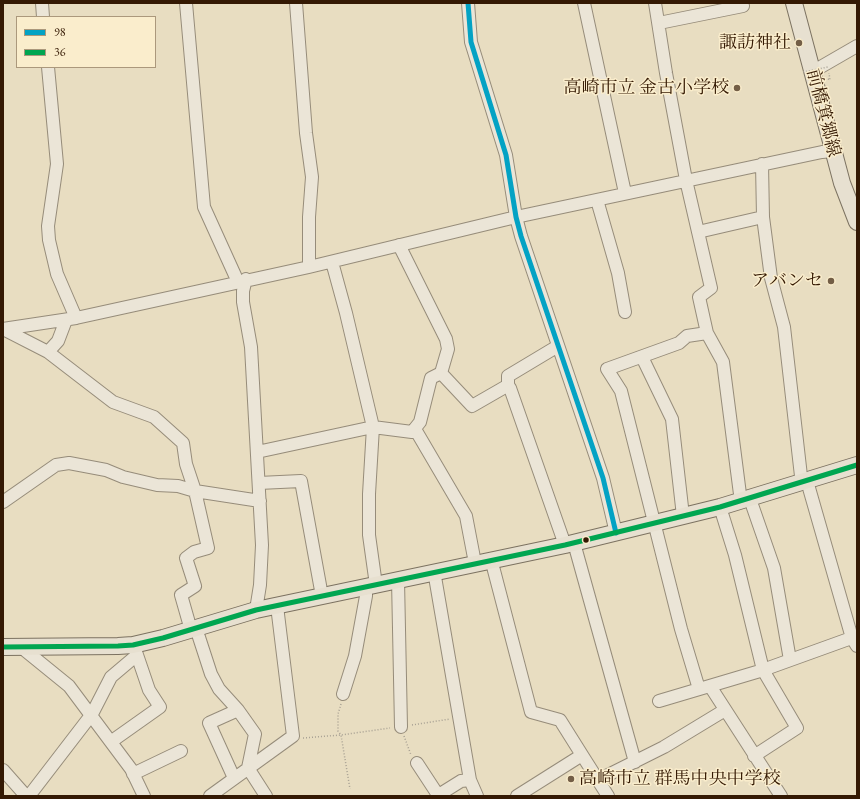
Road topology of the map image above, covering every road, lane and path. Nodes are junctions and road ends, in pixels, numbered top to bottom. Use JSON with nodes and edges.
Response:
{"nodes":[{"id":1,"x":42,"y":3,"type":"edge"},
{"id":2,"x":186,"y":3,"type":"edge"},
{"id":3,"x":296,"y":3,"type":"edge"},
{"id":4,"x":468,"y":3,"type":"edge"},
{"id":5,"x":584,"y":3,"type":"edge"},
{"id":6,"x":655,"y":3,"type":"edge"},
{"id":7,"x":794,"y":3,"type":"edge"},
{"id":8,"x":743,"y":6,"type":"dead end"},
{"id":9,"x":43,"y":16,"type":"edge"},
{"id":10,"x":659,"y":23,"type":"junction"},
{"id":11,"x":857,"y":46,"type":"edge"},
{"id":12,"x":828,"y":67,"type":"dead end"},
{"id":13,"x":48,"y":68,"type":"edge"},
{"id":14,"x":807,"y":72,"type":"junction"},
{"id":15,"x":833,"y":151,"type":"junction"},
{"id":16,"x":762,"y":164,"type":"junction"},
{"id":17,"x":686,"y":180,"type":"junction"},
{"id":18,"x":625,"y":193,"type":"junction"},
{"id":19,"x":597,"y":200,"type":"junction"},
{"id":20,"x":516,"y":217,"type":"junction"},
{"id":21,"x":764,"y":217,"type":"junction"},
{"id":22,"x":857,"y":222,"type":"edge"},
{"id":23,"x":698,"y":232,"type":"junction"},
{"id":24,"x":399,"y":245,"type":"junction"},
{"id":25,"x":332,"y":262,"type":"junction"},
{"id":26,"x":309,"y":267,"type":"junction"},
{"id":27,"x":242,"y":281,"type":"junction"},
{"id":28,"x":625,"y":312,"type":"dead end"},
{"id":29,"x":71,"y":319,"type":"junction"},
{"id":30,"x":3,"y":329,"type":"edge"},
{"id":31,"x":707,"y":333,"type":"junction"},
{"id":32,"x":558,"y":346,"type":"junction"},
{"id":33,"x":48,"y":352,"type":"junction"},
{"id":34,"x":642,"y":357,"type":"junction"},
{"id":35,"x":441,"y":373,"type":"junction"},
{"id":36,"x":508,"y":387,"type":"junction"},
{"id":37,"x":373,"y":427,"type":"junction"},
{"id":38,"x":416,"y":429,"type":"junction"},
{"id":39,"x":257,"y":452,"type":"junction"},
{"id":40,"x":857,"y":465,"type":"edge"},
{"id":41,"x":807,"y":481,"type":"junction"},
{"id":42,"x":258,"y":482,"type":"junction"},
{"id":43,"x":195,"y":491,"type":"junction"},
{"id":44,"x":745,"y":500,"type":"junction"},
{"id":45,"x":260,"y":501,"type":"junction"},
{"id":46,"x":3,"y":502,"type":"edge"},
{"id":47,"x":720,"y":507,"type":"junction"},
{"id":48,"x":683,"y":516,"type":"junction"},
{"id":49,"x":654,"y":523,"type":"junction"},
{"id":50,"x":616,"y":533,"type":"junction"},
{"id":51,"x":570,"y":544,"type":"junction"},
{"id":52,"x":491,"y":559,"type":"junction"},
{"id":53,"x":475,"y":563,"type":"junction"},
{"id":54,"x":434,"y":572,"type":"junction"},
{"id":55,"x":398,"y":580,"type":"junction"},
{"id":56,"x":371,"y":586,"type":"junction"},
{"id":57,"x":322,"y":596,"type":"junction"},
{"id":58,"x":277,"y":606,"type":"junction"},
{"id":59,"x":256,"y":610,"type":"junction"},
{"id":60,"x":193,"y":629,"type":"junction"},
{"id":61,"x":855,"y":640,"type":"edge"},
{"id":62,"x":3,"y":647,"type":"edge"},
{"id":63,"x":21,"y":647,"type":"junction"},
{"id":64,"x":135,"y":650,"type":"junction"},
{"id":65,"x":790,"y":660,"type":"junction"},
{"id":66,"x":763,"y":670,"type":"junction"},
{"id":67,"x":705,"y":688,"type":"junction"},
{"id":68,"x":343,"y":694,"type":"joint"},
{"id":69,"x":659,"y":701,"type":"dead end"},
{"id":70,"x":238,"y":710,"type":"junction"},
{"id":71,"x":725,"y":710,"type":"junction"},
{"id":72,"x":92,"y":714,"type":"junction"},
{"id":73,"x":401,"y":727,"type":"joint"},
{"id":74,"x":341,"y":735,"type":"junction"},
{"id":75,"x":293,"y":736,"type":"junction"},
{"id":76,"x":112,"y":741,"type":"junction"},
{"id":77,"x":181,"y":751,"type":"dead end"},
{"id":78,"x":582,"y":755,"type":"junction"},
{"id":79,"x":754,"y":756,"type":"junction"},
{"id":80,"x":635,"y":762,"type":"junction"},
{"id":81,"x":417,"y":763,"type":"joint"},
{"id":82,"x":248,"y":768,"type":"junction"},
{"id":83,"x":3,"y":770,"type":"edge"},
{"id":84,"x":133,"y":774,"type":"junction"},
{"id":85,"x":234,"y":778,"type":"junction"},
{"id":86,"x":470,"y":780,"type":"junction"},
{"id":87,"x":598,"y":780,"type":"junction"},
{"id":88,"x":350,"y":789,"type":"dead end"},
{"id":89,"x":26,"y":796,"type":"edge"},
{"id":90,"x":29,"y":796,"type":"edge"},
{"id":91,"x":144,"y":796,"type":"edge"},
{"id":92,"x":210,"y":796,"type":"edge"},
{"id":93,"x":266,"y":796,"type":"edge"},
{"id":94,"x":438,"y":796,"type":"edge"},
{"id":95,"x":477,"y":796,"type":"edge"},
{"id":96,"x":517,"y":796,"type":"edge"},
{"id":97,"x":608,"y":796,"type":"edge"},
{"id":98,"x":781,"y":796,"type":"edge"}],
"edges":[{"from":1,"to":9,"type":"street"},
{"from":2,"to":27,"type":"street"},
{"from":3,"to":26,"type":"street"},
{"from":4,"to":20,"type":"street"},
{"from":5,"to":18,"type":"street"},
{"from":6,"to":10,"type":"street"},
{"from":7,"to":14,"type":"main road","name":"前橋箕郷線"},
{"from":8,"to":10,"type":"street"},
{"from":10,"to":17,"type":"street"},
{"from":11,"to":14,"type":"street"},
{"from":12,"to":14,"type":"path","bridge":true},
{"from":13,"to":29,"type":"street"},
{"from":14,"to":15,"type":"main road","name":"前橋箕郷線"},
{"from":15,"to":16,"type":"street"},
{"from":15,"to":22,"type":"main road","name":"前橋箕郷線"},
{"from":16,"to":17,"type":"street"},
{"from":16,"to":21,"type":"street"},
{"from":17,"to":18,"type":"street"},
{"from":17,"to":23,"type":"street"},
{"from":18,"to":19,"type":"street"},
{"from":19,"to":20,"type":"street"},
{"from":19,"to":28,"type":"street"},
{"from":20,"to":24,"type":"street"},
{"from":20,"to":32,"type":"street"},
{"from":21,"to":23,"type":"street"},
{"from":21,"to":41,"type":"street"},
{"from":23,"to":31,"type":"street"},
{"from":24,"to":25,"type":"street"},
{"from":24,"to":35,"type":"street"},
{"from":25,"to":26,"type":"street"},
{"from":25,"to":37,"type":"street"},
{"from":26,"to":27,"type":"street"},
{"from":27,"to":29,"type":"street"},
{"from":27,"to":39,"type":"street"},
{"from":29,"to":30,"type":"street"},
{"from":29,"to":33,"type":"street"},
{"from":30,"to":33,"type":"street"},
{"from":31,"to":34,"type":"street"},
{"from":31,"to":44,"type":"street"},
{"from":32,"to":36,"type":"street"},
{"from":32,"to":50,"type":"street"},
{"from":33,"to":43,"type":"street"},
{"from":34,"to":48,"type":"street"},
{"from":34,"to":49,"type":"street"},
{"from":35,"to":36,"type":"street"},
{"from":35,"to":38,"type":"street"},
{"from":36,"to":51,"type":"street"},
{"from":37,"to":38,"type":"street"},
{"from":37,"to":39,"type":"street"},
{"from":37,"to":56,"type":"street"},
{"from":38,"to":53,"type":"street"},
{"from":39,"to":42,"type":"street"},
{"from":40,"to":41,"type":"main road"},
{"from":41,"to":44,"type":"main road"},
{"from":41,"to":61,"type":"street"},
{"from":42,"to":45,"type":"street"},
{"from":42,"to":57,"type":"street"},
{"from":43,"to":45,"type":"street"},
{"from":43,"to":46,"type":"street"},
{"from":43,"to":60,"type":"street"},
{"from":44,"to":47,"type":"main road"},
{"from":44,"to":65,"type":"street"},
{"from":45,"to":59,"type":"street"},
{"from":47,"to":48,"type":"main road"},
{"from":47,"to":66,"type":"street"},
{"from":48,"to":49,"type":"main road"},
{"from":49,"to":50,"type":"main road"},
{"from":49,"to":67,"type":"street"},
{"from":50,"to":51,"type":"main road"},
{"from":51,"to":52,"type":"main road"},
{"from":51,"to":80,"type":"street"},
{"from":52,"to":53,"type":"main road"},
{"from":52,"to":78,"type":"street"},
{"from":53,"to":54,"type":"main road"},
{"from":54,"to":55,"type":"main road"},
{"from":54,"to":86,"type":"street"},
{"from":55,"to":56,"type":"main road"},
{"from":55,"to":73,"type":"street"},
{"from":56,"to":57,"type":"main road"},
{"from":56,"to":68,"type":"street"},
{"from":57,"to":58,"type":"main road"},
{"from":58,"to":59,"type":"main road"},
{"from":58,"to":75,"type":"street"},
{"from":59,"to":60,"type":"main road"},
{"from":60,"to":64,"type":"main road"},
{"from":60,"to":70,"type":"street"},
{"from":61,"to":65,"type":"street"},
{"from":62,"to":63,"type":"main road"},
{"from":63,"to":64,"type":"main road"},
{"from":63,"to":72,"type":"street"},
{"from":64,"to":72,"type":"street"},
{"from":64,"to":76,"type":"street"},
{"from":65,"to":66,"type":"street"},
{"from":66,"to":67,"type":"street"},
{"from":66,"to":79,"type":"street"},
{"from":67,"to":69,"type":"street"},
{"from":67,"to":71,"type":"street"},
{"from":68,"to":74,"type":"path"},
{"from":70,"to":82,"type":"street"},
{"from":70,"to":85,"type":"street"},
{"from":71,"to":79,"type":"street"},
{"from":71,"to":80,"type":"street"},
{"from":72,"to":76,"type":"street"},
{"from":72,"to":90,"type":"street"},
{"from":73,"to":81,"type":"path"},
{"from":74,"to":75,"type":"path"},
{"from":74,"to":88,"type":"path"},
{"from":75,"to":82,"type":"street"},
{"from":76,"to":84,"type":"street"},
{"from":77,"to":84,"type":"street"},
{"from":78,"to":87,"type":"street"},
{"from":78,"to":96,"type":"street"},
{"from":79,"to":98,"type":"street"},
{"from":80,"to":87,"type":"street"},
{"from":81,"to":94,"type":"street"},
{"from":82,"to":85,"type":"street"},
{"from":82,"to":93,"type":"street"},
{"from":83,"to":89,"type":"street"},
{"from":84,"to":91,"type":"street"},
{"from":85,"to":92,"type":"street"},
{"from":86,"to":94,"type":"street"},
{"from":86,"to":95,"type":"street"},
{"from":87,"to":97,"type":"street"}]}
